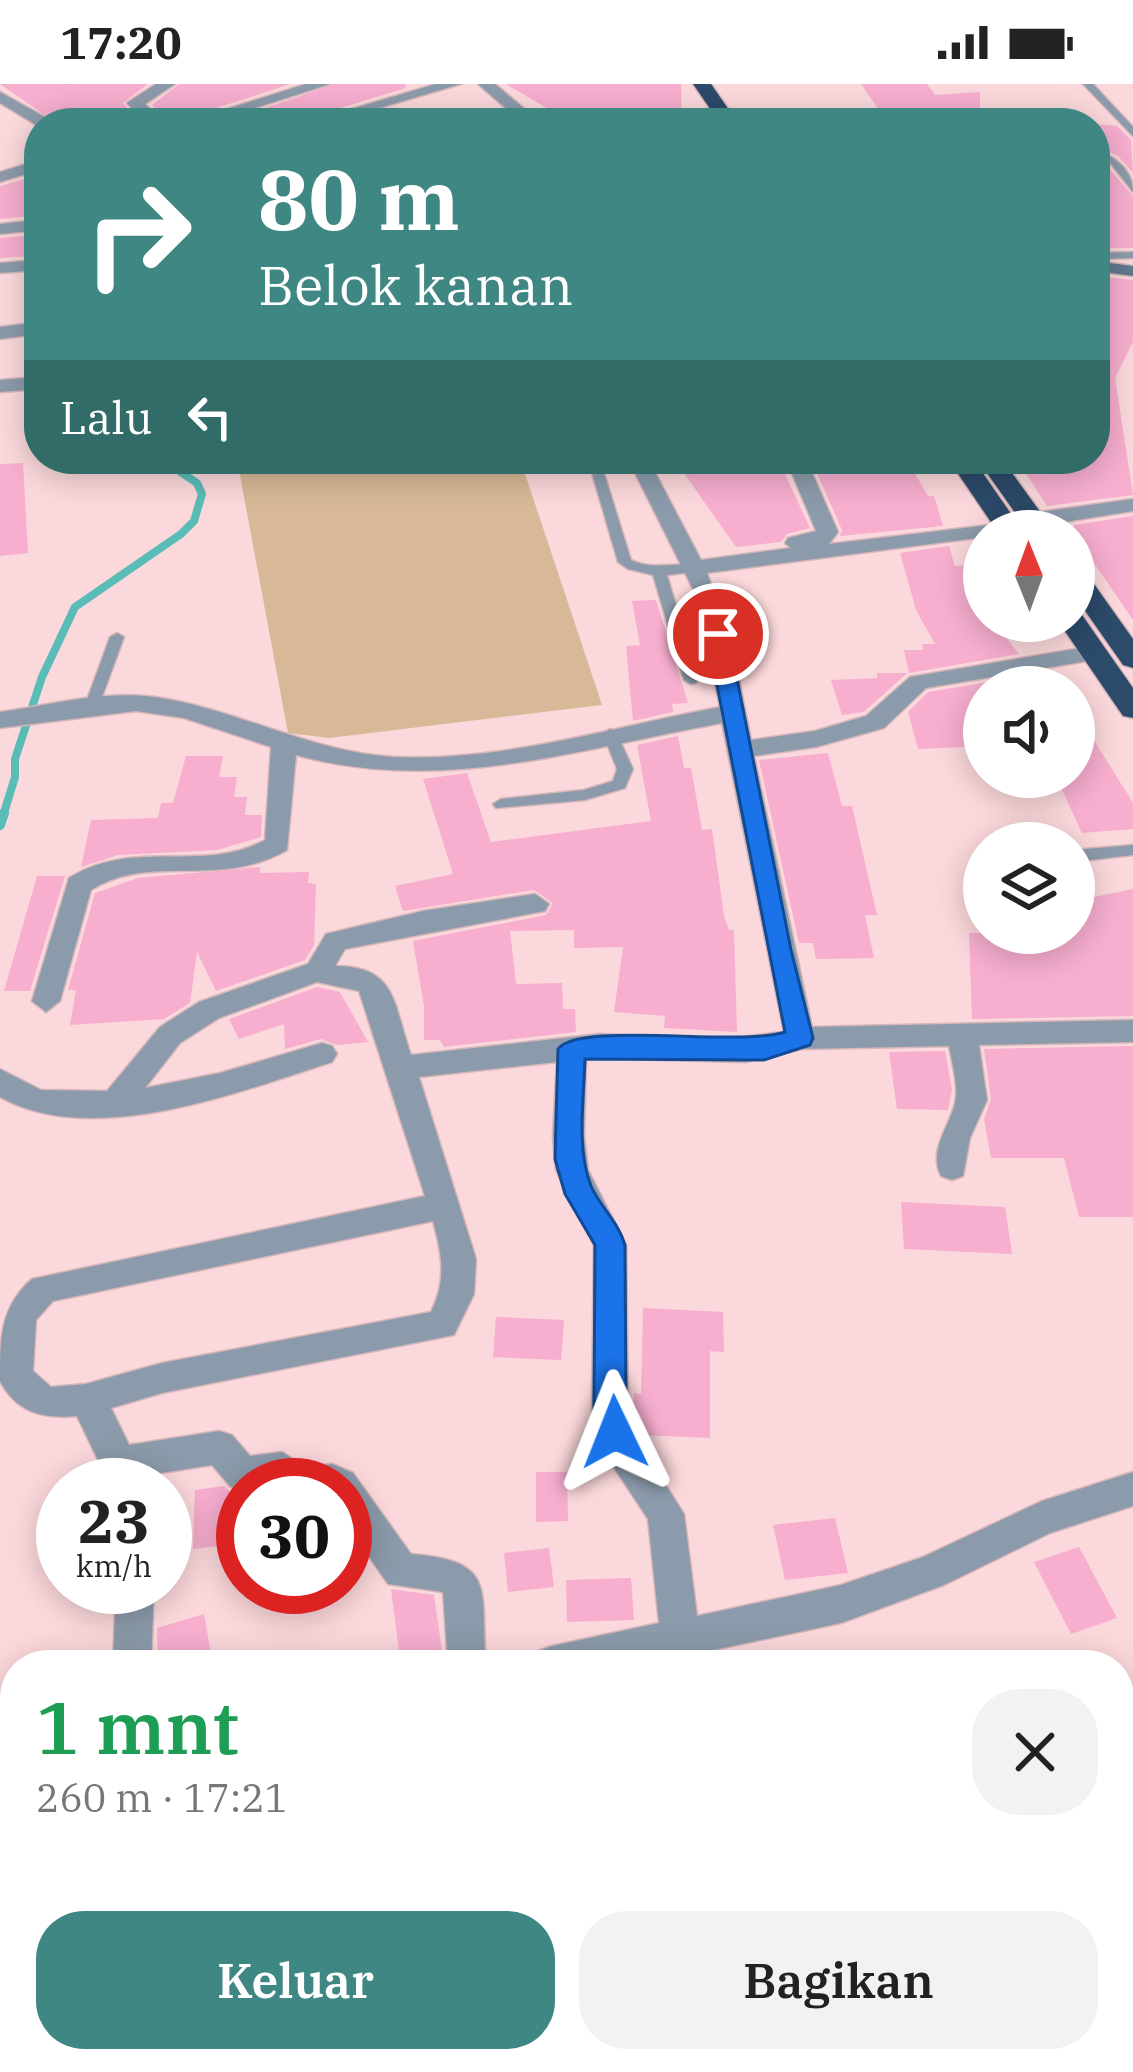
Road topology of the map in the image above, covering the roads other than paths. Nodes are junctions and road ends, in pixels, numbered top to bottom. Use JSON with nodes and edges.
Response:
{"nodes":[{"id":1,"x":167,"y":84,"type":"edge"},
{"id":2,"x":322,"y":84,"type":"edge"},
{"id":3,"x":453,"y":84,"type":"edge"},
{"id":4,"x":486,"y":84,"type":"edge"},
{"id":5,"x":1088,"y":84,"type":"edge"},
{"id":6,"x":139,"y":108,"type":"edge"},
{"id":7,"x":266,"y":108,"type":"edge"},
{"id":8,"x":364,"y":108,"type":"edge"},
{"id":9,"x":515,"y":108,"type":"edge"},
{"id":10,"x":1133,"y":133,"type":"edge"},
{"id":11,"x":1110,"y":158,"type":"edge"},
{"id":12,"x":1133,"y":189,"type":"edge"},
{"id":13,"x":598,"y":474,"type":"edge"},
{"id":14,"x":646,"y":474,"type":"edge"},
{"id":15,"x":802,"y":474,"type":"edge"},
{"id":16,"x":974,"y":474,"type":"edge"},
{"id":17,"x":996,"y":474,"type":"edge"},
{"id":18,"x":1133,"y":506,"type":"edge"},
{"id":19,"x":1007,"y":510,"type":"edge"},
{"id":20,"x":1014,"y":510,"type":"edge"},
{"id":21,"x":1095,"y":513,"type":"edge"},
{"id":22,"x":963,"y":534,"type":"edge"},
{"id":23,"x":730,"y":563,"type":"junction"},
{"id":24,"x":693,"y":568,"type":"junction"},
{"id":25,"x":659,"y":572,"type":"junction"},
{"id":26,"x":1095,"y":598,"type":"edge"},
{"id":27,"x":1122,"y":626,"type":"edge"},
{"id":28,"x":117,"y":637,"type":"dead end"},
{"id":29,"x":1086,"y":642,"type":"edge"},
{"id":30,"x":1094,"y":653,"type":"junction"},
{"id":31,"x":1133,"y":659,"type":"edge"},
{"id":32,"x":691,"y":680,"type":"dead end"},
{"id":33,"x":91,"y":707,"type":"junction"},
{"id":34,"x":1133,"y":709,"type":"edge"},
{"id":35,"x":732,"y":713,"type":"junction"},
{"id":36,"x":0,"y":720,"type":"edge"},
{"id":37,"x":610,"y":734,"type":"junction"},
{"id":38,"x":284,"y":746,"type":"junction"},
{"id":39,"x":740,"y":750,"type":"junction"},
{"id":40,"x":501,"y":804,"type":"dead end"},
{"id":41,"x":1133,"y":850,"type":"edge"},
{"id":42,"x":1095,"y":854,"type":"edge"},
{"id":43,"x":535,"y":904,"type":"dead end"},
{"id":44,"x":318,"y":971,"type":"junction"},
{"id":45,"x":46,"y":1001,"type":"dead end"},
{"id":46,"x":1133,"y":1030,"type":"edge"},
{"id":47,"x":962,"y":1033,"type":"junction"},
{"id":48,"x":800,"y":1038,"type":"junction"},
{"id":49,"x":572,"y":1049,"type":"junction"},
{"id":50,"x":322,"y":1054,"type":"dead end"},
{"id":51,"x":400,"y":1070,"type":"junction"},
{"id":52,"x":0,"y":1082,"type":"edge"},
{"id":53,"x":116,"y":1102,"type":"junction"},
{"id":54,"x":952,"y":1167,"type":"dead end"},
{"id":55,"x":444,"y":1205,"type":"junction"},
{"id":56,"x":86,"y":1400,"type":"junction"},
{"id":57,"x":117,"y":1458,"type":"edge"},
{"id":58,"x":181,"y":1458,"type":"edge"},
{"id":59,"x":229,"y":1458,"type":"edge"},
{"id":60,"x":1133,"y":1489,"type":"edge"},
{"id":61,"x":372,"y":1531,"type":"edge"},
{"id":62,"x":133,"y":1614,"type":"edge"},
{"id":63,"x":680,"y":1637,"type":"junction"},
{"id":64,"x":132,"y":1650,"type":"edge"},
{"id":65,"x":465,"y":1650,"type":"edge"},
{"id":66,"x":622,"y":1650,"type":"edge"}],
"edges":[{"from":1,"to":6,"type":"street"},
{"from":2,"to":7,"type":"street"},
{"from":3,"to":8,"type":"street"},
{"from":4,"to":9,"type":"street"},
{"from":5,"to":10,"type":"lane"},
{"from":11,"to":12,"type":"lane"},
{"from":13,"to":25,"type":"lane"},
{"from":14,"to":24,"type":"street"},
{"from":15,"to":23,"type":"street"},
{"from":16,"to":19,"type":"highway"},
{"from":17,"to":20,"type":"highway"},
{"from":18,"to":21,"type":"street"},
{"from":22,"to":23,"type":"street"},
{"from":23,"to":24,"type":"street"},
{"from":24,"to":25,"type":"lane"},
{"from":24,"to":35,"type":"street"},
{"from":25,"to":32,"type":"lane"},
{"from":26,"to":27,"type":"highway"},
{"from":27,"to":31,"type":"highway"},
{"from":28,"to":33,"type":"lane"},
{"from":29,"to":30,"type":"highway"},
{"from":30,"to":34,"type":"highway"},
{"from":30,"to":39,"type":"street"},
{"from":33,"to":36,"type":"street"},
{"from":33,"to":38,"type":"street"},
{"from":35,"to":37,"type":"street"},
{"from":35,"to":39,"type":"street"},
{"from":37,"to":38,"type":"street"},
{"from":37,"to":40,"type":"lane"},
{"from":38,"to":45,"type":"street"},
{"from":39,"to":48,"type":"street"},
{"from":41,"to":42,"type":"lane"},
{"from":43,"to":44,"type":"street"},
{"from":44,"to":51,"type":"street"},
{"from":44,"to":53,"type":"street"},
{"from":46,"to":47,"type":"street"},
{"from":47,"to":48,"type":"street"},
{"from":47,"to":54,"type":"street"},
{"from":48,"to":49,"type":"street"},
{"from":49,"to":51,"type":"street"},
{"from":49,"to":63,"type":"street"},
{"from":50,"to":53,"type":"street"},
{"from":51,"to":55,"type":"street"},
{"from":52,"to":53,"type":"street"},
{"from":55,"to":56,"type":"street"},
{"from":55,"to":56,"type":"street"},
{"from":56,"to":57,"type":"street"},
{"from":58,"to":59,"type":"street"},
{"from":60,"to":63,"type":"street"},
{"from":61,"to":65,"type":"street"},
{"from":62,"to":64,"type":"street"},
{"from":63,"to":66,"type":"street"}]}
